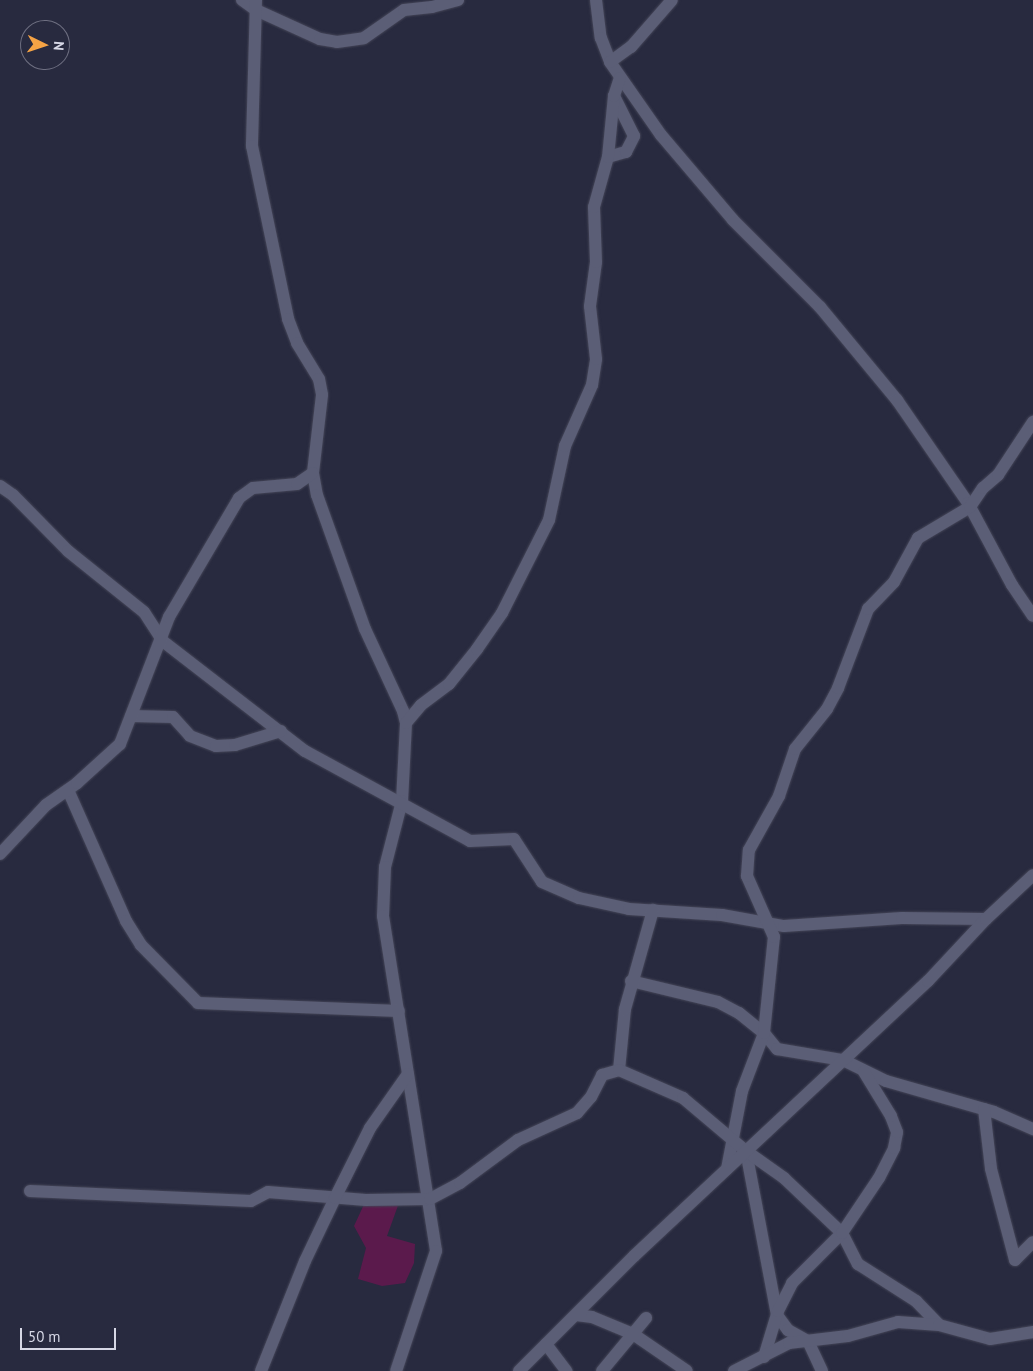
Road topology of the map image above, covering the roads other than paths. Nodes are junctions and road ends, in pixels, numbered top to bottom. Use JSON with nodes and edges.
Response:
{"nodes":[{"id":1,"x":242,"y":0,"type":"edge"},
{"id":2,"x":458,"y":0,"type":"edge"},
{"id":3,"x":596,"y":0,"type":"edge"},
{"id":4,"x":655,"y":0,"type":"edge"},
{"id":5,"x":672,"y":0,"type":"edge"},
{"id":6,"x":256,"y":5,"type":"edge"},
{"id":7,"x":655,"y":16,"type":"junction"},
{"id":8,"x":610,"y":62,"type":"junction"},
{"id":9,"x":620,"y":78,"type":"junction"},
{"id":10,"x":614,"y":96,"type":"junction"},
{"id":11,"x":608,"y":157,"type":"junction"},
{"id":12,"x":1033,"y":422,"type":"edge"},
{"id":13,"x":313,"y":473,"type":"junction"},
{"id":14,"x":0,"y":486,"type":"edge"},
{"id":15,"x":970,"y":507,"type":"junction"},
{"id":16,"x":1033,"y":616,"type":"edge"},
{"id":17,"x":160,"y":638,"type":"junction"},
{"id":18,"x":131,"y":716,"type":"junction"},
{"id":19,"x":406,"y":723,"type":"junction"},
{"id":20,"x":281,"y":731,"type":"junction"},
{"id":21,"x":68,"y":790,"type":"junction"},
{"id":22,"x":402,"y":801,"type":"junction"},
{"id":23,"x":0,"y":854,"type":"edge"},
{"id":24,"x":1033,"y":874,"type":"edge"},
{"id":25,"x":653,"y":910,"type":"junction"},
{"id":26,"x":986,"y":919,"type":"junction"},
{"id":27,"x":770,"y":924,"type":"junction"},
{"id":28,"x":631,"y":981,"type":"junction"},
{"id":29,"x":399,"y":1011,"type":"junction"},
{"id":30,"x":764,"y":1033,"type":"junction"},
{"id":31,"x":843,"y":1060,"type":"junction"},
{"id":32,"x":619,"y":1070,"type":"junction"},
{"id":33,"x":864,"y":1072,"type":"junction"},
{"id":34,"x":408,"y":1074,"type":"junction"},
{"id":35,"x":984,"y":1109,"type":"junction"},
{"id":36,"x":1033,"y":1129,"type":"edge"},
{"id":37,"x":734,"y":1141,"type":"junction"},
{"id":38,"x":746,"y":1151,"type":"junction"},
{"id":39,"x":726,"y":1169,"type":"junction"},
{"id":40,"x":30,"y":1191,"type":"dead end"},
{"id":41,"x":335,"y":1198,"type":"junction"},
{"id":42,"x":430,"y":1199,"type":"junction"},
{"id":43,"x":842,"y":1233,"type":"junction"},
{"id":44,"x":1033,"y":1242,"type":"edge"},
{"id":45,"x":576,"y":1315,"type":"junction"},
{"id":46,"x":777,"y":1315,"type":"junction"},
{"id":47,"x":646,"y":1318,"type":"dead end"},
{"id":48,"x":939,"y":1325,"type":"junction"},
{"id":49,"x":1033,"y":1332,"type":"edge"},
{"id":50,"x":633,"y":1334,"type":"junction"},
{"id":51,"x":808,"y":1341,"type":"junction"},
{"id":52,"x":546,"y":1344,"type":"junction"},
{"id":53,"x":764,"y":1357,"type":"junction"},
{"id":54,"x":262,"y":1371,"type":"edge"},
{"id":55,"x":396,"y":1371,"type":"edge"},
{"id":56,"x":519,"y":1371,"type":"edge"},
{"id":57,"x":566,"y":1371,"type":"edge"},
{"id":58,"x":602,"y":1371,"type":"edge"},
{"id":59,"x":687,"y":1371,"type":"edge"},
{"id":60,"x":734,"y":1371,"type":"edge"},
{"id":61,"x":822,"y":1371,"type":"edge"}],
"edges":[{"from":1,"to":6,"type":"street"},
{"from":2,"to":6,"type":"street"},
{"from":3,"to":8,"type":"street"},
{"from":4,"to":7,"type":"street"},
{"from":5,"to":7,"type":"street"},
{"from":6,"to":13,"type":"street"},
{"from":7,"to":8,"type":"street"},
{"from":8,"to":9,"type":"street"},
{"from":9,"to":10,"type":"street"},
{"from":9,"to":15,"type":"street"},
{"from":10,"to":11,"type":"street"},
{"from":10,"to":11,"type":"street"},
{"from":11,"to":19,"type":"street"},
{"from":12,"to":15,"type":"street"},
{"from":13,"to":17,"type":"street"},
{"from":13,"to":19,"type":"street"},
{"from":14,"to":17,"type":"street"},
{"from":15,"to":16,"type":"street"},
{"from":15,"to":27,"type":"street"},
{"from":17,"to":18,"type":"street"},
{"from":17,"to":20,"type":"street"},
{"from":18,"to":20,"type":"street"},
{"from":18,"to":21,"type":"street"},
{"from":19,"to":22,"type":"street"},
{"from":20,"to":22,"type":"street"},
{"from":21,"to":23,"type":"street"},
{"from":21,"to":29,"type":"street"},
{"from":22,"to":25,"type":"street"},
{"from":22,"to":29,"type":"street"},
{"from":24,"to":26,"type":"street"},
{"from":25,"to":27,"type":"street"},
{"from":25,"to":28,"type":"street"},
{"from":26,"to":27,"type":"street"},
{"from":26,"to":31,"type":"street"},
{"from":27,"to":30,"type":"street"},
{"from":28,"to":30,"type":"street"},
{"from":28,"to":32,"type":"street"},
{"from":29,"to":34,"type":"street"},
{"from":30,"to":31,"type":"street"},
{"from":30,"to":37,"type":"street"},
{"from":31,"to":33,"type":"street"},
{"from":31,"to":38,"type":"street"},
{"from":32,"to":37,"type":"street"},
{"from":32,"to":42,"type":"street"},
{"from":33,"to":35,"type":"street"},
{"from":33,"to":43,"type":"street"},
{"from":34,"to":41,"type":"street"},
{"from":34,"to":42,"type":"street"},
{"from":35,"to":36,"type":"street"},
{"from":35,"to":44,"type":"street"},
{"from":37,"to":38,"type":"street"},
{"from":37,"to":39,"type":"street"},
{"from":38,"to":39,"type":"street"},
{"from":38,"to":43,"type":"street"},
{"from":38,"to":46,"type":"street"},
{"from":39,"to":45,"type":"street"},
{"from":40,"to":41,"type":"street"},
{"from":41,"to":42,"type":"street"},
{"from":41,"to":54,"type":"street"},
{"from":42,"to":55,"type":"street"},
{"from":43,"to":46,"type":"street"},
{"from":43,"to":48,"type":"street"},
{"from":45,"to":50,"type":"street"},
{"from":45,"to":52,"type":"street"},
{"from":46,"to":51,"type":"street"},
{"from":46,"to":53,"type":"street"},
{"from":47,"to":50,"type":"street"},
{"from":48,"to":49,"type":"street"},
{"from":48,"to":51,"type":"street"},
{"from":50,"to":58,"type":"street"},
{"from":50,"to":59,"type":"street"},
{"from":51,"to":53,"type":"street"},
{"from":51,"to":61,"type":"street"},
{"from":52,"to":56,"type":"street"},
{"from":52,"to":57,"type":"street"},
{"from":53,"to":60,"type":"street"}]}
